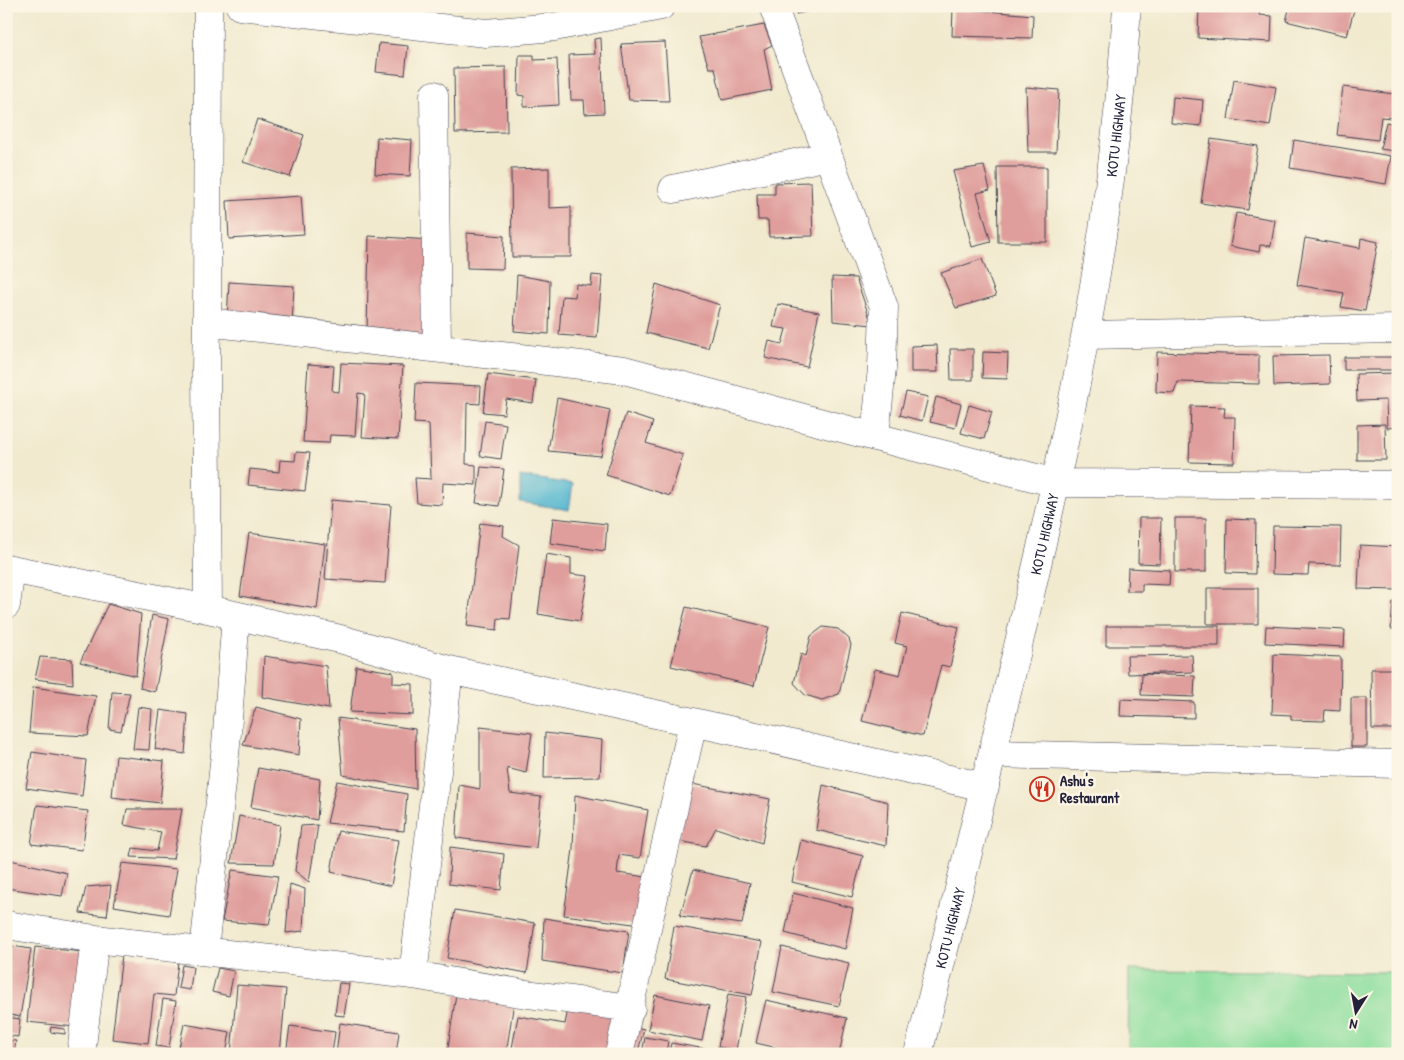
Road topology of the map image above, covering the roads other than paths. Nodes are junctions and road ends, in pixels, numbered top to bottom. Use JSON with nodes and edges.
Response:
{"nodes":[{"id":1,"x":208,"y":6,"type":"edge"},
{"id":2,"x":240,"y":6,"type":"edge"},
{"id":3,"x":661,"y":6,"type":"edge"},
{"id":4,"x":773,"y":6,"type":"edge"},
{"id":5,"x":1127,"y":6,"type":"edge"},
{"id":6,"x":434,"y":95,"type":"dead end"},
{"id":7,"x":828,"y":156,"type":"junction"},
{"id":8,"x":673,"y":189,"type":"dead end"},
{"id":9,"x":207,"y":322,"type":"junction"},
{"id":10,"x":1398,"y":328,"type":"edge"},
{"id":11,"x":1086,"y":335,"type":"junction"},
{"id":12,"x":436,"y":348,"type":"junction"},
{"id":13,"x":874,"y":437,"type":"junction"},
{"id":14,"x":1056,"y":483,"type":"junction"},
{"id":15,"x":1398,"y":485,"type":"edge"},
{"id":16,"x":9,"y":568,"type":"edge"},
{"id":17,"x":6,"y":605,"type":"edge"},
{"id":18,"x":208,"y":609,"type":"junction"},
{"id":19,"x":236,"y":616,"type":"junction"},
{"id":20,"x":449,"y":670,"type":"junction"},
{"id":21,"x":693,"y":722,"type":"junction"},
{"id":22,"x":993,"y":754,"type":"junction"},
{"id":23,"x":1398,"y":764,"type":"edge"},
{"id":24,"x":985,"y":788,"type":"junction"},
{"id":25,"x":6,"y":925,"type":"edge"},
{"id":26,"x":95,"y":939,"type":"junction"},
{"id":27,"x":204,"y":951,"type":"junction"},
{"id":28,"x":413,"y":976,"type":"junction"},
{"id":29,"x":631,"y":1008,"type":"junction"},
{"id":30,"x":81,"y":1054,"type":"edge"},
{"id":31,"x":619,"y":1054,"type":"edge"},
{"id":32,"x":918,"y":1054,"type":"edge"}],
"edges":[{"from":1,"to":9,"type":"street"},
{"from":2,"to":3,"type":"street"},
{"from":4,"to":7,"type":"street"},
{"from":5,"to":11,"type":"street","name":"KOTU HIGHWAY"},
{"from":6,"to":12,"type":"street"},
{"from":7,"to":8,"type":"street"},
{"from":7,"to":13,"type":"street"},
{"from":9,"to":12,"type":"street"},
{"from":9,"to":18,"type":"street"},
{"from":10,"to":11,"type":"street"},
{"from":11,"to":14,"type":"street","name":"KOTU HIGHWAY"},
{"from":12,"to":13,"type":"street"},
{"from":13,"to":14,"type":"street"},
{"from":14,"to":15,"type":"street"},
{"from":14,"to":22,"type":"street","name":"KOTU HIGHWAY"},
{"from":16,"to":17,"type":"street"},
{"from":16,"to":18,"type":"street"},
{"from":18,"to":19,"type":"street"},
{"from":19,"to":20,"type":"street"},
{"from":19,"to":27,"type":"street"},
{"from":20,"to":21,"type":"street"},
{"from":20,"to":28,"type":"street"},
{"from":21,"to":24,"type":"street"},
{"from":21,"to":29,"type":"street"},
{"from":22,"to":23,"type":"street"},
{"from":22,"to":24,"type":"street","name":"KOTU HIGHWAY"},
{"from":24,"to":32,"type":"street","name":"KOTU HIGHWAY"},
{"from":25,"to":26,"type":"street"},
{"from":26,"to":27,"type":"street"},
{"from":26,"to":30,"type":"street"},
{"from":27,"to":28,"type":"street"},
{"from":28,"to":29,"type":"street"},
{"from":29,"to":31,"type":"street"}]}
